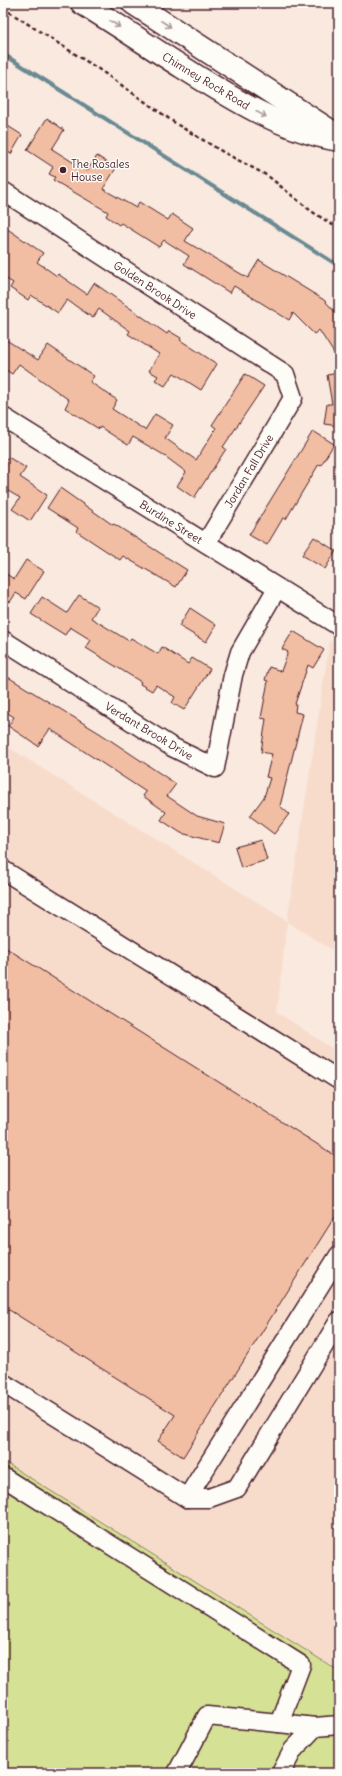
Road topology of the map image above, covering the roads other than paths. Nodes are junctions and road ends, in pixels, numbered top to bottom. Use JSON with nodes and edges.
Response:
{"nodes":[{"id":1,"x":82,"y":3,"type":"edge"},
{"id":2,"x":133,"y":3,"type":"edge"},
{"id":3,"x":339,"y":139,"type":"edge"},
{"id":4,"x":3,"y":191,"type":"edge"},
{"id":5,"x":293,"y":398,"type":"joint"},
{"id":6,"x":3,"y":417,"type":"edge"},
{"id":7,"x":206,"y":543,"type":"junction"},
{"id":8,"x":277,"y":588,"type":"junction"},
{"id":9,"x":339,"y":626,"type":"edge"},
{"id":10,"x":3,"y":640,"type":"edge"},
{"id":11,"x":3,"y":870,"type":"edge"},
{"id":12,"x":339,"y":1080,"type":"edge"},
{"id":13,"x":336,"y":1264,"type":"edge"},
{"id":14,"x":339,"y":1321,"type":"edge"},
{"id":15,"x":3,"y":1383,"type":"edge"},
{"id":16,"x":3,"y":1477,"type":"edge"},
{"id":17,"x":187,"y":1498,"type":"junction"},
{"id":18,"x":279,"y":1723,"type":"junction"},
{"id":19,"x":339,"y":1725,"type":"edge"},
{"id":20,"x":316,"y":1727,"type":"junction"},
{"id":21,"x":177,"y":1773,"type":"edge"},
{"id":22,"x":281,"y":1773,"type":"edge"}],
"edges":[{"from":1,"to":3,"type":"highway","name":"Chimney Rock Road","one_way":true},
{"from":2,"to":3,"type":"highway","one_way":true},
{"from":4,"to":5,"type":"street","name":"Golden Brook Drive"},
{"from":5,"to":7,"type":"street","name":"Jordan Fall Drive"},
{"from":6,"to":7,"type":"street","name":"Burdine Street"},
{"from":7,"to":8,"type":"street","name":"Burdine Street"},
{"from":8,"to":9,"type":"street","name":"Burdine Street"},
{"from":8,"to":10,"type":"street","name":"Verdant Brook Drive"},
{"from":11,"to":12,"type":"street"},
{"from":13,"to":17,"type":"street"},
{"from":14,"to":17,"type":"street"},
{"from":15,"to":17,"type":"street"},
{"from":16,"to":18,"type":"street"},
{"from":18,"to":20,"type":"street"},
{"from":18,"to":21,"type":"street"},
{"from":19,"to":20,"type":"street"},
{"from":20,"to":22,"type":"street"}]}
